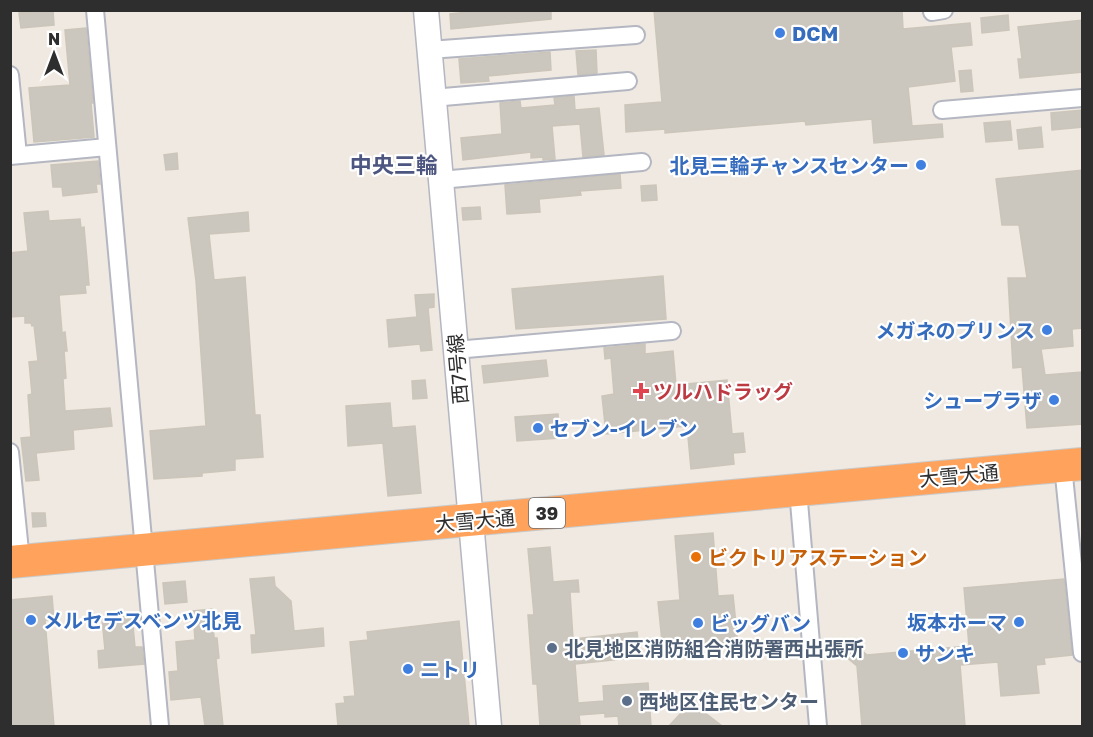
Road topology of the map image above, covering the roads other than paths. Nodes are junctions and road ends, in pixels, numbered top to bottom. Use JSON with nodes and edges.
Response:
{"nodes":[{"id":1,"x":426,"y":10,"type":"edge"},
{"id":2,"x":90,"y":13,"type":"edge"},
{"id":3,"x":636,"y":35,"type":"dead end"},
{"id":4,"x":429,"y":50,"type":"junction"},
{"id":5,"x":10,"y":75,"type":"edge"},
{"id":6,"x":628,"y":81,"type":"dead end"},
{"id":7,"x":432,"y":98,"type":"junction"},
{"id":8,"x":1083,"y":99,"type":"edge"},
{"id":9,"x":942,"y":110,"type":"dead end"},
{"id":10,"x":107,"y":147,"type":"junction"},
{"id":11,"x":14,"y":155,"type":"edge"},
{"id":12,"x":642,"y":162,"type":"dead end"},
{"id":13,"x":441,"y":180,"type":"junction"},
{"id":14,"x":672,"y":331,"type":"dead end"},
{"id":15,"x":455,"y":350,"type":"junction"},
{"id":16,"x":10,"y":452,"type":"edge"},
{"id":17,"x":1073,"y":465,"type":"edge"},
{"id":18,"x":798,"y":490,"type":"junction"},
{"id":19,"x":470,"y":520,"type":"junction"},
{"id":20,"x":144,"y":549,"type":"junction"},
{"id":21,"x":16,"y":561,"type":"edge"},
{"id":22,"x":1083,"y":652,"type":"edge"},
{"id":23,"x":160,"y":726,"type":"edge"},
{"id":24,"x":489,"y":726,"type":"edge"},
{"id":25,"x":818,"y":726,"type":"edge"}],
"edges":[{"from":1,"to":4,"type":"street","name":"西7号線"},
{"from":2,"to":10,"type":"street"},
{"from":3,"to":4,"type":"street"},
{"from":4,"to":7,"type":"street","name":"西7号線"},
{"from":5,"to":11,"type":"street"},
{"from":6,"to":7,"type":"street"},
{"from":7,"to":13,"type":"street","name":"西7号線"},
{"from":8,"to":9,"type":"street"},
{"from":10,"to":11,"type":"street"},
{"from":10,"to":20,"type":"street"},
{"from":12,"to":13,"type":"street"},
{"from":13,"to":15,"type":"street","name":"西7号線"},
{"from":14,"to":15,"type":"street"},
{"from":15,"to":19,"type":"street","name":"西7号線"},
{"from":16,"to":21,"type":"street"},
{"from":17,"to":18,"type":"highway","name":"大雪大通","number":"39"},
{"from":17,"to":22,"type":"street"},
{"from":18,"to":19,"type":"highway","name":"大雪大通","number":"39"},
{"from":18,"to":25,"type":"street"},
{"from":19,"to":20,"type":"highway","name":"大雪大通","number":"39"},
{"from":19,"to":24,"type":"street","name":"西7号線"},
{"from":20,"to":21,"type":"highway","name":"大雪大通","number":"39"},
{"from":20,"to":23,"type":"street"}]}
